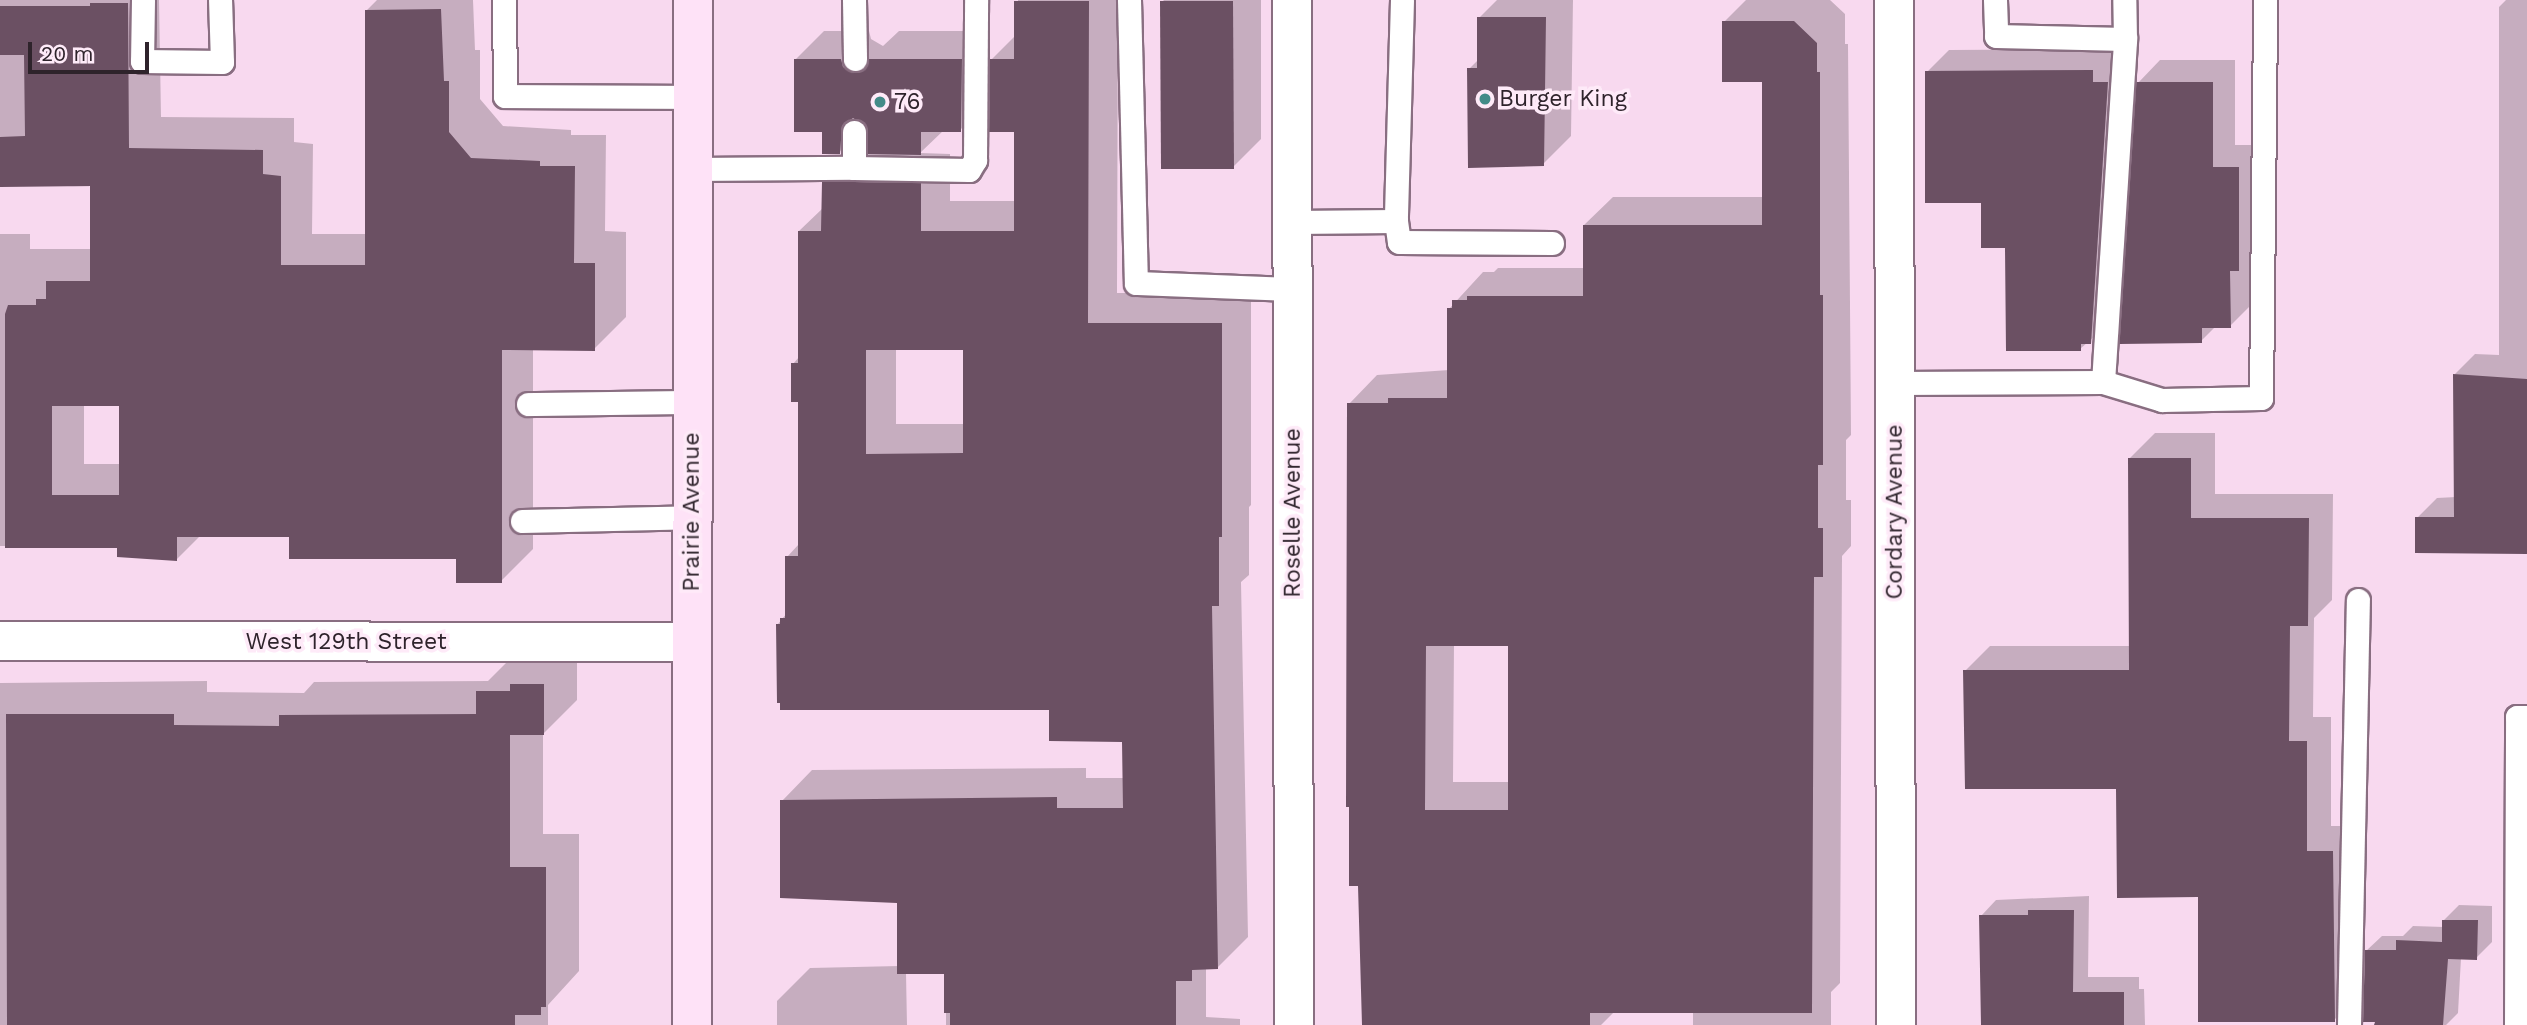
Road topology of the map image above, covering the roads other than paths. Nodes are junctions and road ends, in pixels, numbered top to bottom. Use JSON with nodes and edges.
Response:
{"nodes":[{"id":1,"x":143,"y":0,"type":"edge"},
{"id":2,"x":220,"y":0,"type":"edge"},
{"id":3,"x":504,"y":0,"type":"edge"},
{"id":4,"x":693,"y":0,"type":"edge"},
{"id":5,"x":854,"y":0,"type":"edge"},
{"id":6,"x":976,"y":0,"type":"edge"},
{"id":7,"x":1129,"y":0,"type":"edge"},
{"id":8,"x":1292,"y":0,"type":"edge"},
{"id":9,"x":1402,"y":0,"type":"edge"},
{"id":10,"x":1894,"y":0,"type":"edge"},
{"id":11,"x":1995,"y":0,"type":"edge"},
{"id":12,"x":2124,"y":0,"type":"edge"},
{"id":13,"x":2264,"y":0,"type":"edge"},
{"id":14,"x":2125,"y":38,"type":"junction"},
{"id":15,"x":855,"y":58,"type":"dead end"},
{"id":16,"x":693,"y":97,"type":"junction"},
{"id":17,"x":854,"y":132,"type":"dead end"},
{"id":18,"x":854,"y":167,"type":"junction"},
{"id":19,"x":692,"y":169,"type":"junction"},
{"id":20,"x":1396,"y":221,"type":"junction"},
{"id":21,"x":1292,"y":222,"type":"junction"},
{"id":22,"x":1552,"y":243,"type":"dead end"},
{"id":23,"x":1292,"y":289,"type":"junction"},
{"id":24,"x":2103,"y":382,"type":"junction"},
{"id":25,"x":1895,"y":383,"type":"junction"},
{"id":26,"x":692,"y":402,"type":"junction"},
{"id":27,"x":528,"y":404,"type":"dead end"},
{"id":28,"x":692,"y":517,"type":"junction"},
{"id":29,"x":522,"y":521,"type":"dead end"},
{"id":30,"x":2358,"y":600,"type":"dead end"},
{"id":31,"x":0,"y":641,"type":"edge"},
{"id":32,"x":692,"y":642,"type":"junction"},
{"id":33,"x":2527,"y":717,"type":"edge"},
{"id":34,"x":692,"y":1025,"type":"edge"},
{"id":35,"x":1294,"y":1025,"type":"edge"},
{"id":36,"x":1896,"y":1025,"type":"edge"},
{"id":37,"x":2349,"y":1025,"type":"edge"},
{"id":38,"x":2516,"y":1025,"type":"edge"}],
"edges":[{"from":1,"to":2,"type":"lane"},
{"from":3,"to":16,"type":"lane"},
{"from":4,"to":16,"type":"main road","name":"Prairie Avenue"},
{"from":5,"to":15,"type":"lane"},
{"from":6,"to":18,"type":"lane"},
{"from":7,"to":23,"type":"lane"},
{"from":8,"to":21,"type":"street","name":"Roselle Avenue"},
{"from":9,"to":20,"type":"lane"},
{"from":10,"to":25,"type":"street","name":"Cordary Avenue"},
{"from":11,"to":14,"type":"lane"},
{"from":12,"to":14,"type":"lane"},
{"from":13,"to":24,"type":"lane"},
{"from":14,"to":24,"type":"lane"},
{"from":16,"to":19,"type":"main road","name":"Prairie Avenue"},
{"from":17,"to":18,"type":"lane"},
{"from":18,"to":19,"type":"lane"},
{"from":19,"to":26,"type":"main road","name":"Prairie Avenue"},
{"from":20,"to":21,"type":"lane"},
{"from":20,"to":22,"type":"lane"},
{"from":21,"to":23,"type":"street","name":"Roselle Avenue"},
{"from":23,"to":35,"type":"street","name":"Roselle Avenue"},
{"from":24,"to":25,"type":"lane"},
{"from":25,"to":36,"type":"street","name":"Cordary Avenue"},
{"from":26,"to":27,"type":"lane"},
{"from":26,"to":28,"type":"main road","name":"Prairie Avenue"},
{"from":28,"to":29,"type":"lane"},
{"from":28,"to":32,"type":"main road","name":"Prairie Avenue"},
{"from":30,"to":37,"type":"lane"},
{"from":31,"to":32,"type":"street","name":"West 129th Street"},
{"from":32,"to":34,"type":"main road","name":"Prairie Avenue"},
{"from":33,"to":38,"type":"lane"}]}
